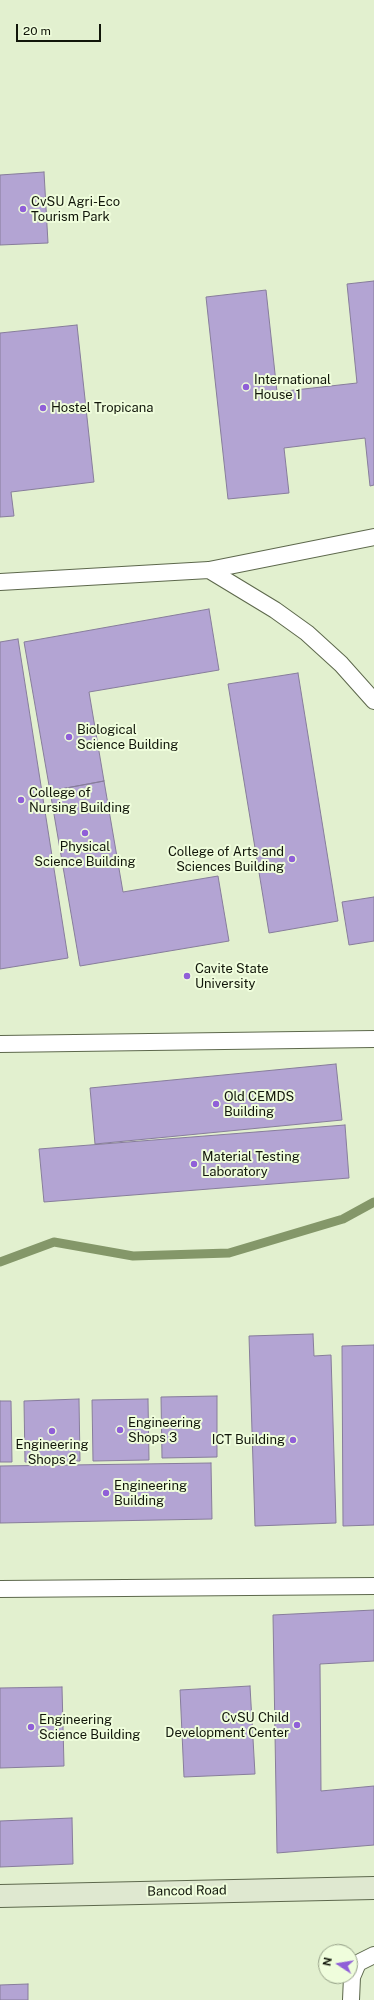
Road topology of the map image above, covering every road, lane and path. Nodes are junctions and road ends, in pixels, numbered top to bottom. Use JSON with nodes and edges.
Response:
{"nodes":[{"id":1,"x":374,"y":537,"type":"edge"},
{"id":2,"x":209,"y":570,"type":"junction"},
{"id":3,"x":0,"y":582,"type":"edge"},
{"id":4,"x":374,"y":701,"type":"edge"},
{"id":5,"x":374,"y":1039,"type":"edge"},
{"id":6,"x":0,"y":1044,"type":"edge"},
{"id":7,"x":374,"y":1586,"type":"edge"},
{"id":8,"x":0,"y":1588,"type":"edge"},
{"id":9,"x":374,"y":1888,"type":"edge"},
{"id":10,"x":0,"y":1896,"type":"edge"},
{"id":11,"x":374,"y":1955,"type":"edge"},
{"id":12,"x":351,"y":2000,"type":"edge"}],
"edges":[{"from":1,"to":2,"type":"lane"},
{"from":2,"to":3,"type":"lane"},
{"from":2,"to":4,"type":"lane"},
{"from":5,"to":6,"type":"lane"},
{"from":7,"to":8,"type":"lane"},
{"from":9,"to":10,"type":"street","name":"Bancod Road"},
{"from":11,"to":12,"type":"lane"}]}
